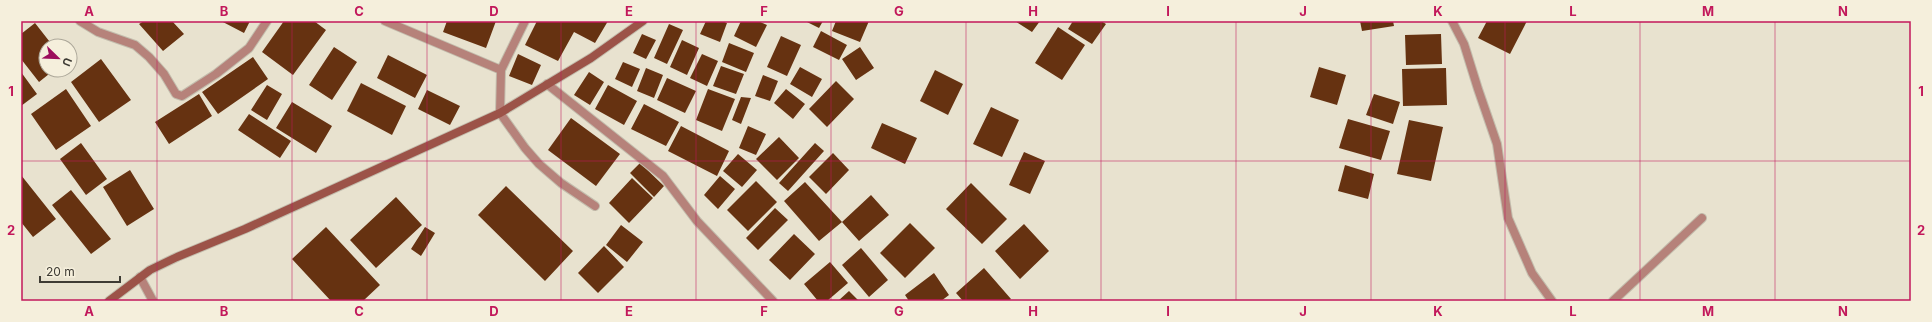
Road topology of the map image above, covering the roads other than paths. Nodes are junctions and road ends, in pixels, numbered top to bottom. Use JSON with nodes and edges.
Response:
{"nodes":[{"id":1,"x":80,"y":21,"type":"edge"},
{"id":2,"x":267,"y":21,"type":"edge"},
{"id":3,"x":385,"y":21,"type":"edge"},
{"id":4,"x":525,"y":21,"type":"edge"},
{"id":5,"x":643,"y":21,"type":"edge"},
{"id":6,"x":1452,"y":21,"type":"edge"},
{"id":7,"x":501,"y":70,"type":"junction"},
{"id":8,"x":548,"y":84,"type":"junction"},
{"id":9,"x":500,"y":113,"type":"junction"},
{"id":10,"x":595,"y":206,"type":"dead end"},
{"id":11,"x":1702,"y":218,"type":"dead end"},
{"id":12,"x":140,"y":277,"type":"junction"},
{"id":13,"x":109,"y":301,"type":"edge"},
{"id":14,"x":153,"y":301,"type":"edge"},
{"id":15,"x":773,"y":301,"type":"edge"},
{"id":16,"x":1552,"y":301,"type":"edge"},
{"id":17,"x":1613,"y":301,"type":"edge"}],
"edges":[{"from":1,"to":2,"type":"street"},
{"from":3,"to":7,"type":"street"},
{"from":4,"to":7,"type":"street"},
{"from":5,"to":8,"type":"street"},
{"from":6,"to":16,"type":"street"},
{"from":7,"to":9,"type":"street"},
{"from":8,"to":9,"type":"street"},
{"from":8,"to":15,"type":"street"},
{"from":9,"to":10,"type":"street"},
{"from":9,"to":12,"type":"street"},
{"from":11,"to":17,"type":"street"},
{"from":12,"to":13,"type":"street"},
{"from":12,"to":14,"type":"street"}]}
